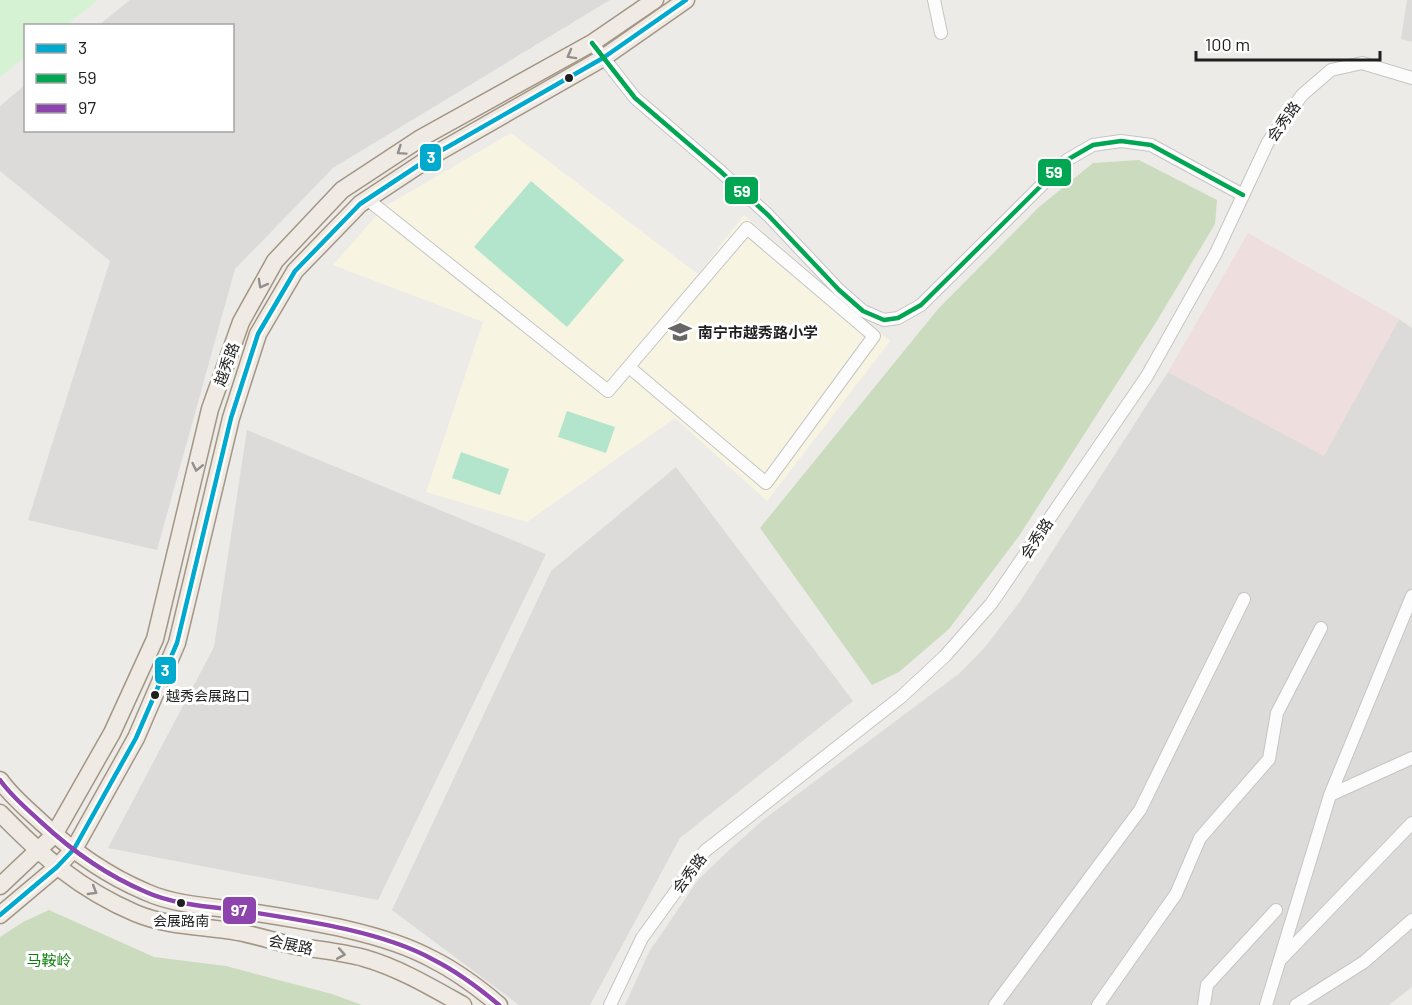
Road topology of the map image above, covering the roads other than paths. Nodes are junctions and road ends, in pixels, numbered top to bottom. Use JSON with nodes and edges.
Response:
{"nodes":[{"id":1,"x":655,"y":0,"type":"edge"},
{"id":2,"x":686,"y":0,"type":"edge"},
{"id":3,"x":934,"y":0,"type":"edge"},
{"id":4,"x":941,"y":33,"type":"dead end"},
{"id":5,"x":592,"y":43,"type":"junction"},
{"id":6,"x":603,"y":58,"type":"junction"},
{"id":7,"x":1412,"y":78,"type":"edge"},
{"id":8,"x":1243,"y":195,"type":"junction"},
{"id":9,"x":367,"y":199,"type":"junction"},
{"id":10,"x":628,"y":367,"type":"junction"},
{"id":11,"x":1412,"y":596,"type":"edge"},
{"id":12,"x":1244,"y":599,"type":"dead end"},
{"id":13,"x":1321,"y":628,"type":"dead end"},
{"id":14,"x":1412,"y":758,"type":"edge"},
{"id":15,"x":0,"y":780,"type":"edge"},
{"id":16,"x":1330,"y":795,"type":"junction"},
{"id":17,"x":0,"y":813,"type":"edge"},
{"id":18,"x":1412,"y":823,"type":"edge"},
{"id":19,"x":54,"y":835,"type":"junction"},
{"id":20,"x":74,"y":849,"type":"junction"},
{"id":21,"x":37,"y":851,"type":"junction"},
{"id":22,"x":57,"y":867,"type":"junction"},
{"id":23,"x":0,"y":886,"type":"edge"},
{"id":24,"x":1276,"y":910,"type":"dead end"},
{"id":25,"x":0,"y":915,"type":"edge"},
{"id":26,"x":1412,"y":920,"type":"edge"},
{"id":27,"x":1279,"y":961,"type":"junction"},
{"id":28,"x":463,"y":1005,"type":"edge"},
{"id":29,"x":499,"y":1005,"type":"edge"},
{"id":30,"x":610,"y":1005,"type":"edge"},
{"id":31,"x":995,"y":1005,"type":"edge"},
{"id":32,"x":1098,"y":1005,"type":"edge"},
{"id":33,"x":1204,"y":1005,"type":"edge"},
{"id":34,"x":1266,"y":1005,"type":"edge"},
{"id":35,"x":1296,"y":1005,"type":"edge"}],
"edges":[{"from":1,"to":5,"type":"main road","name":"越秀路"},
{"from":2,"to":6,"type":"main road","name":"越秀路"},
{"from":3,"to":4,"type":"street"},
{"from":5,"to":6,"type":"street"},
{"from":5,"to":19,"type":"main road","name":"越秀路","one_way":true},
{"from":6,"to":8,"type":"street"},
{"from":6,"to":9,"type":"main road","name":"越秀路"},
{"from":7,"to":8,"type":"street","name":"会秀路"},
{"from":8,"to":30,"type":"street","name":"会秀路"},
{"from":9,"to":10,"type":"street"},
{"from":9,"to":20,"type":"main road","name":"越秀路"},
{"from":10,"to":10,"type":"street"},
{"from":11,"to":16,"type":"street"},
{"from":12,"to":31,"type":"street"},
{"from":13,"to":32,"type":"street"},
{"from":14,"to":16,"type":"street"},
{"from":15,"to":19,"type":"main road","name":"会展路"},
{"from":16,"to":27,"type":"street"},
{"from":17,"to":21,"type":"main road","name":"会展路"},
{"from":18,"to":27,"type":"street"},
{"from":19,"to":20,"type":"main road","name":"会展路"},
{"from":19,"to":21,"type":"main road","name":"越秀路"},
{"from":20,"to":22,"type":"main road","name":"越秀路"},
{"from":20,"to":29,"type":"main road","name":"会展路"},
{"from":21,"to":22,"type":"main road","name":"会展路"},
{"from":21,"to":23,"type":"main road","name":"越秀路"},
{"from":22,"to":25,"type":"main road","name":"越秀路"},
{"from":22,"to":28,"type":"main road","name":"会展路","one_way":true},
{"from":24,"to":33,"type":"street"},
{"from":26,"to":35,"type":"street"},
{"from":27,"to":34,"type":"street"}]}
